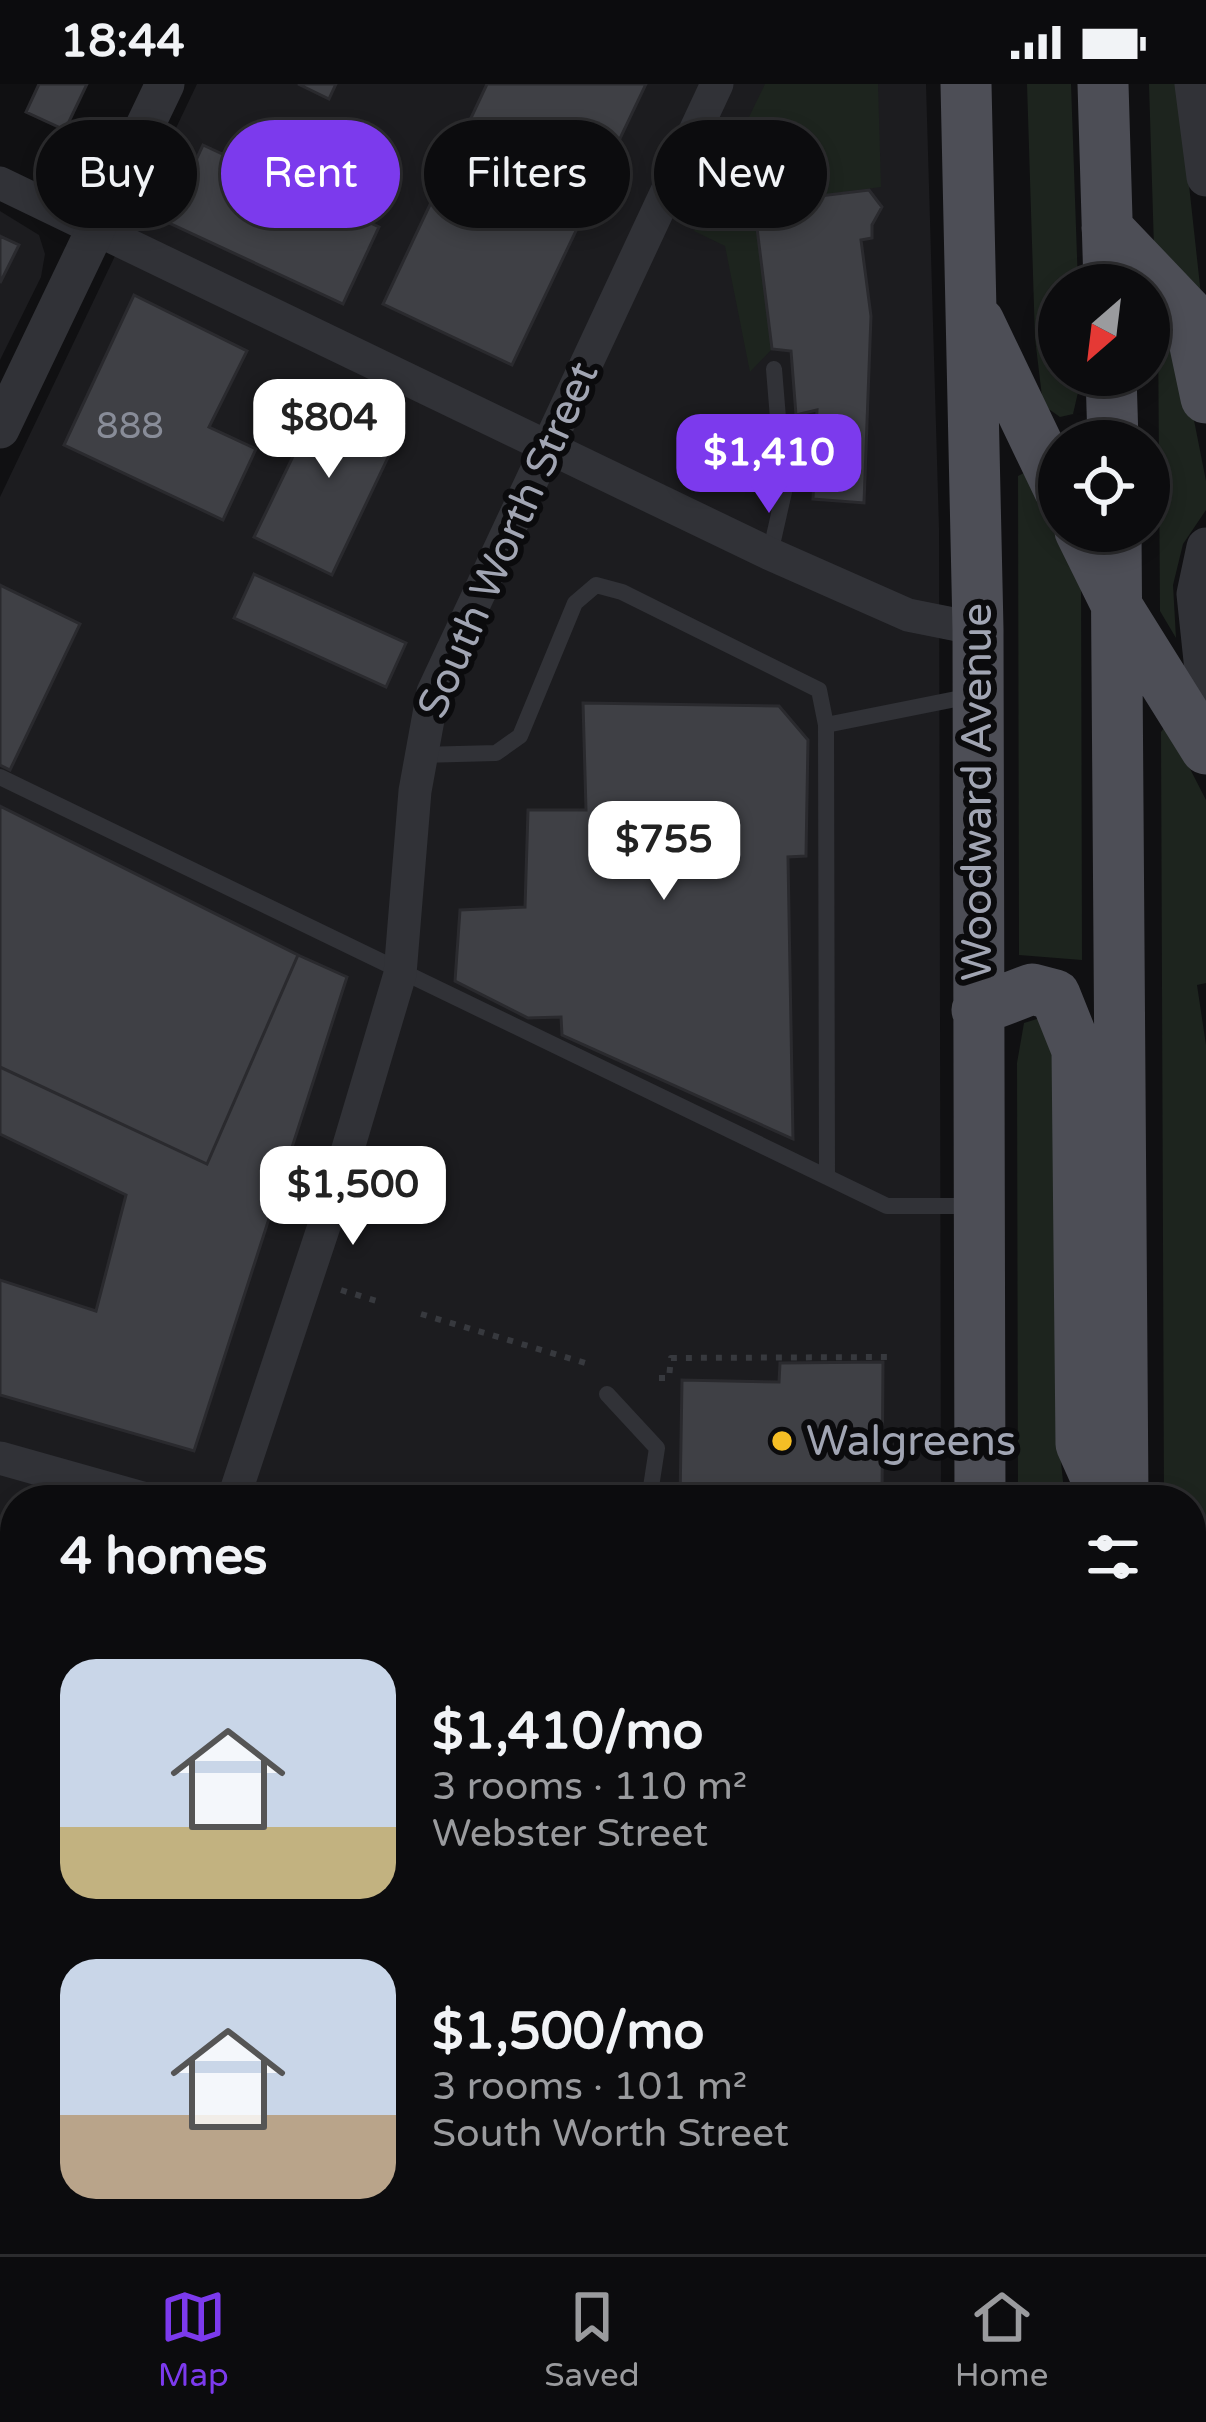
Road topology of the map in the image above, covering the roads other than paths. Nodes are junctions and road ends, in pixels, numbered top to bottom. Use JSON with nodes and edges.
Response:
{"nodes":[{"id":1,"x":165,"y":84,"type":"edge"},
{"id":2,"x":717,"y":84,"type":"edge"},
{"id":3,"x":966,"y":84,"type":"edge"},
{"id":4,"x":1103,"y":84,"type":"edge"},
{"id":5,"x":1194,"y":84,"type":"edge"},
{"id":6,"x":1206,"y":177,"type":"edge"},
{"id":7,"x":0,"y":183,"type":"edge"},
{"id":8,"x":1107,"y":228,"type":"junction"},
{"id":9,"x":95,"y":230,"type":"junction"},
{"id":10,"x":1108,"y":264,"type":"edge"},
{"id":11,"x":970,"y":306,"type":"junction"},
{"id":12,"x":774,"y":369,"type":"dead end"},
{"id":13,"x":1206,"y":398,"type":"edge"},
{"id":14,"x":0,"y":429,"type":"edge"},
{"id":15,"x":1038,"y":446,"type":"edge"},
{"id":16,"x":545,"y":447,"type":"junction"},
{"id":17,"x":1206,"y":547,"type":"edge"},
{"id":18,"x":1090,"y":552,"type":"edge"},
{"id":19,"x":1117,"y":552,"type":"edge"},
{"id":20,"x":770,"y":554,"type":"junction"},
{"id":21,"x":1118,"y":608,"type":"junction"},
{"id":22,"x":978,"y":629,"type":"junction"},
{"id":23,"x":1206,"y":688,"type":"edge"},
{"id":24,"x":977,"y":694,"type":"junction"},
{"id":25,"x":826,"y":725,"type":"junction"},
{"id":26,"x":1206,"y":749,"type":"edge"},
{"id":27,"x":420,"y":754,"type":"junction"},
{"id":28,"x":0,"y":777,"type":"edge"},
{"id":29,"x":400,"y":974,"type":"junction"},
{"id":30,"x":977,"y":1010,"type":"junction"},
{"id":31,"x":827,"y":1177,"type":"junction"},
{"id":32,"x":977,"y":1206,"type":"junction"},
{"id":33,"x":608,"y":1394,"type":"dead end"},
{"id":34,"x":0,"y":1458,"type":"edge"},
{"id":35,"x":96,"y":1485,"type":"edge"},
{"id":36,"x":238,"y":1485,"type":"edge"},
{"id":37,"x":652,"y":1485,"type":"edge"},
{"id":38,"x":980,"y":1485,"type":"edge"},
{"id":39,"x":1099,"y":1485,"type":"edge"},
{"id":40,"x":1123,"y":1485,"type":"edge"}],
"edges":[{"from":1,"to":9,"type":"street"},
{"from":2,"to":16,"type":"street","name":"South Worth Street"},
{"from":3,"to":11,"type":"main road","name":"Woodward Avenue"},
{"from":4,"to":8,"type":"main road"},
{"from":5,"to":6,"type":"street"},
{"from":7,"to":9,"type":"street"},
{"from":8,"to":10,"type":"main road"},
{"from":8,"to":13,"type":"main road"},
{"from":9,"to":14,"type":"street"},
{"from":9,"to":16,"type":"street"},
{"from":11,"to":15,"type":"main road"},
{"from":11,"to":22,"type":"main road","name":"Woodward Avenue"},
{"from":12,"to":20,"type":"lane"},
{"from":16,"to":20,"type":"street"},
{"from":16,"to":27,"type":"street","name":"South Worth Street"},
{"from":17,"to":23,"type":"street"},
{"from":18,"to":21,"type":"main road"},
{"from":19,"to":21,"type":"main road"},
{"from":20,"to":22,"type":"street"},
{"from":21,"to":26,"type":"main road"},
{"from":21,"to":40,"type":"main road"},
{"from":22,"to":24,"type":"main road","name":"Woodward Avenue"},
{"from":24,"to":25,"type":"lane"},
{"from":24,"to":30,"type":"main road","name":"Woodward Avenue"},
{"from":25,"to":27,"type":"lane"},
{"from":25,"to":31,"type":"lane"},
{"from":27,"to":29,"type":"street","name":"South Worth Street"},
{"from":28,"to":29,"type":"lane"},
{"from":29,"to":31,"type":"lane"},
{"from":29,"to":36,"type":"street","name":"South Worth Street"},
{"from":30,"to":32,"type":"main road","name":"Woodward Avenue"},
{"from":30,"to":39,"type":"main road"},
{"from":31,"to":32,"type":"lane"},
{"from":32,"to":38,"type":"main road","name":"Woodward Avenue"},
{"from":33,"to":37,"type":"lane"},
{"from":34,"to":35,"type":"street"}]}
